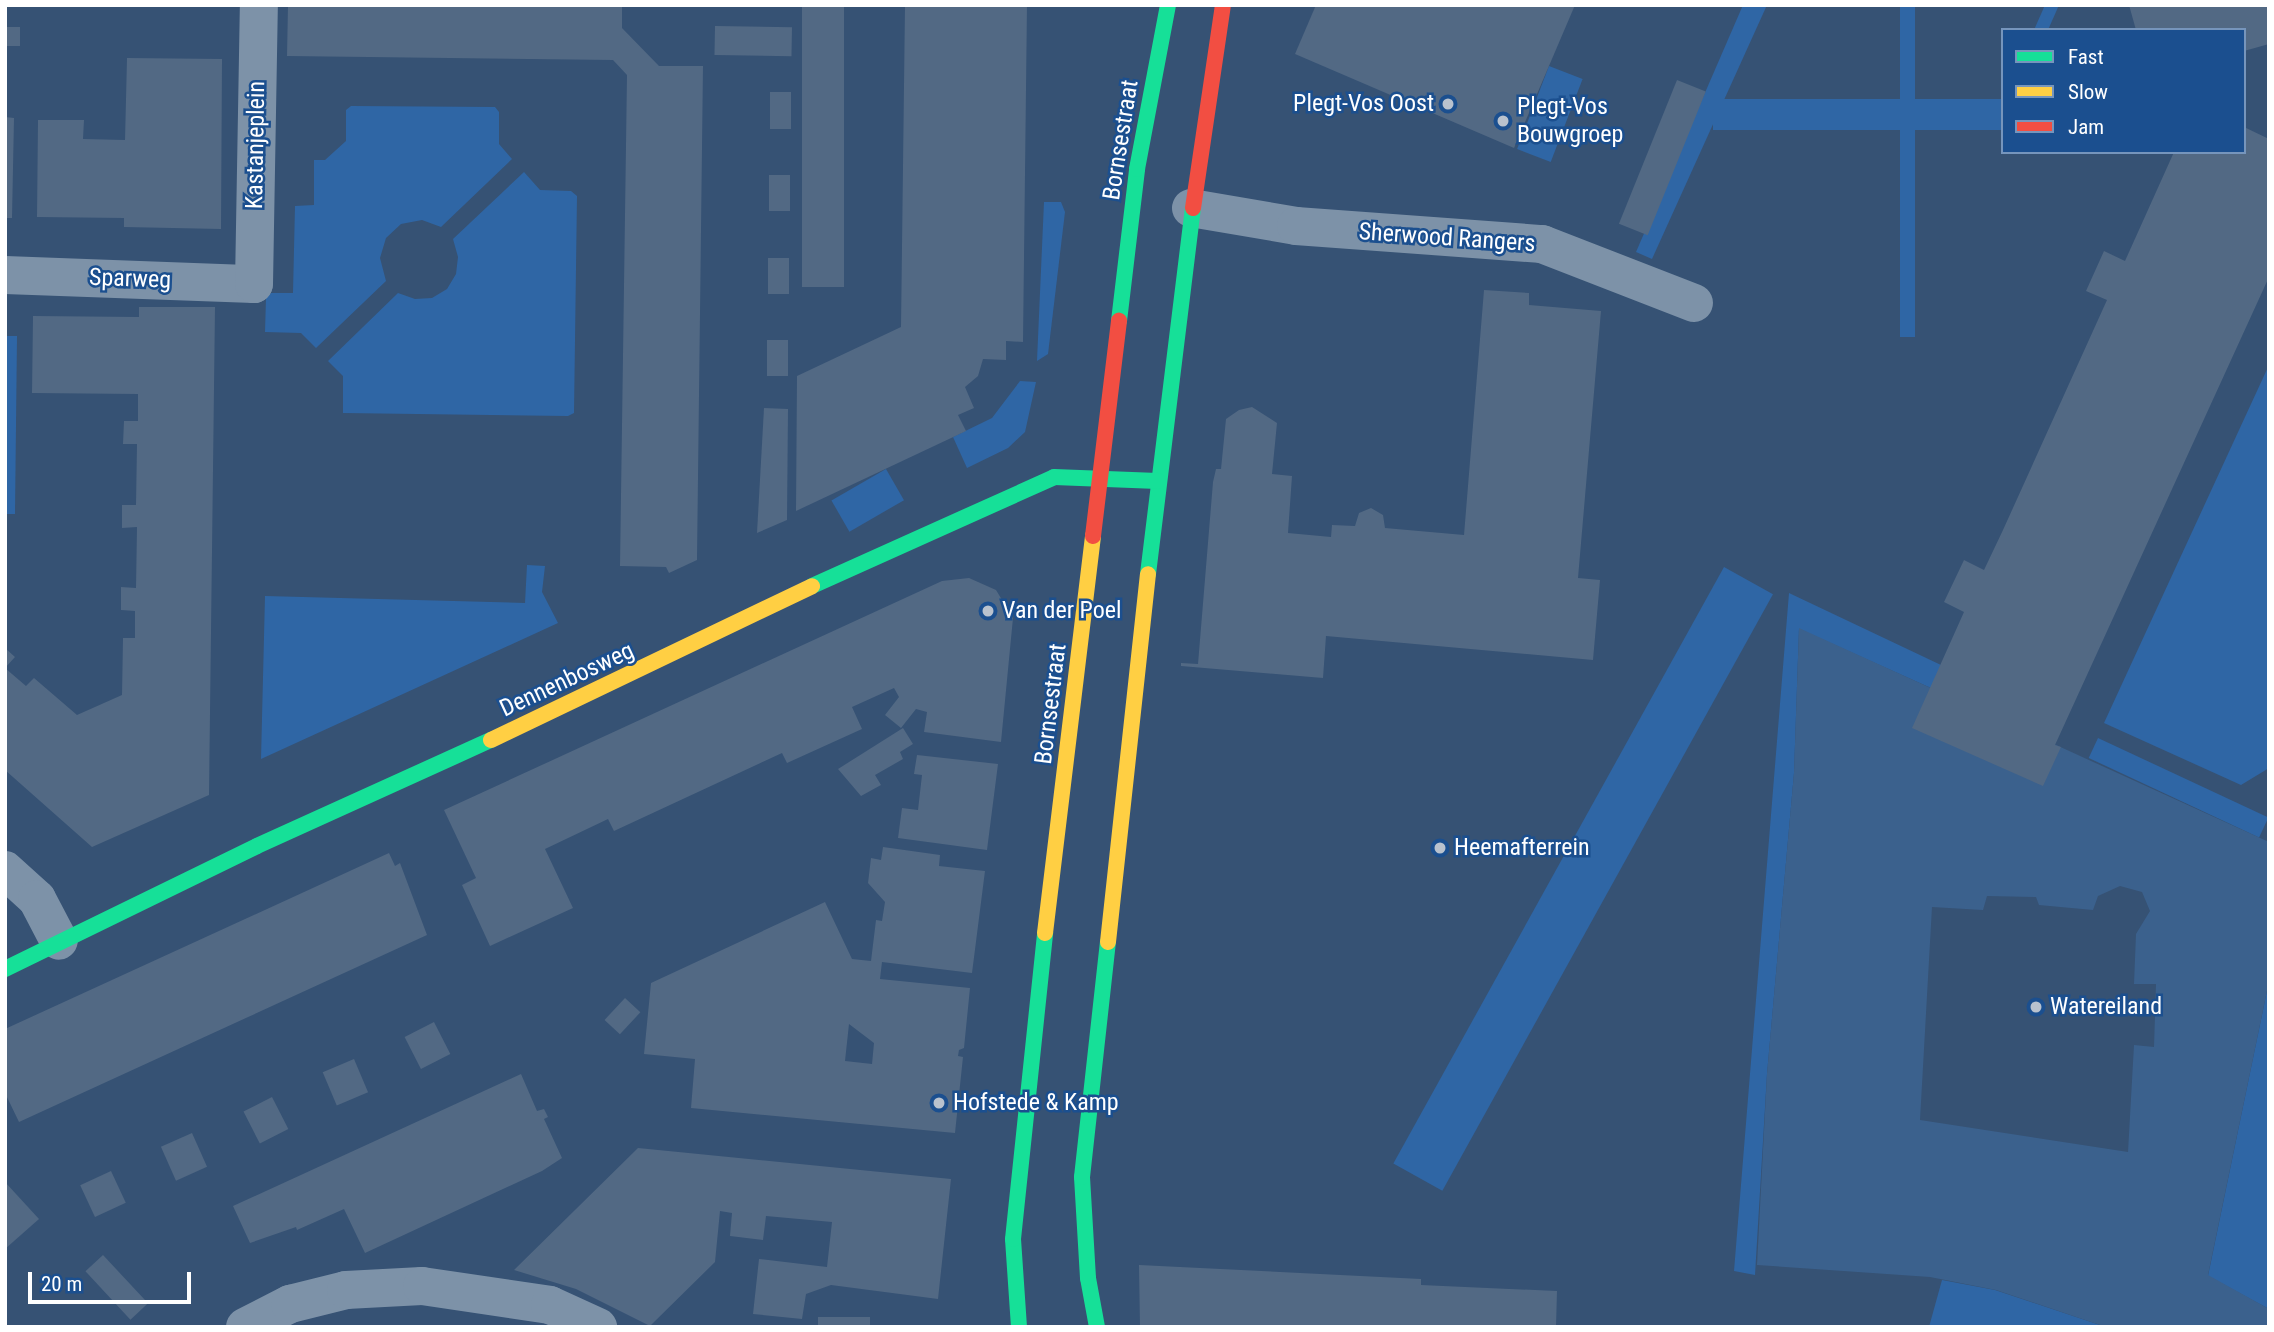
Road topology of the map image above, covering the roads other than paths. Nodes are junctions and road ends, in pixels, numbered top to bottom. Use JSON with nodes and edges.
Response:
{"nodes":[{"id":1,"x":259,"y":5,"type":"edge"},
{"id":2,"x":1168,"y":5,"type":"edge"},
{"id":3,"x":1223,"y":5,"type":"edge"},
{"id":4,"x":1191,"y":208,"type":"junction"},
{"id":5,"x":5,"y":275,"type":"edge"},
{"id":6,"x":254,"y":284,"type":"joint"},
{"id":7,"x":1694,"y":303,"type":"dead end"},
{"id":8,"x":1100,"y":478,"type":"junction"},
{"id":9,"x":1158,"y":481,"type":"junction"},
{"id":10,"x":5,"y":870,"type":"edge"},
{"id":11,"x":59,"y":941,"type":"junction"},
{"id":12,"x":5,"y":970,"type":"edge"},
{"id":13,"x":245,"y":1327,"type":"edge"},
{"id":14,"x":598,"y":1327,"type":"edge"},
{"id":15,"x":1019,"y":1327,"type":"edge"},
{"id":16,"x":1097,"y":1327,"type":"edge"}],
"edges":[{"from":1,"to":6,"type":"street","name":"Kastanjeplein"},
{"from":2,"to":8,"type":"main road","name":"Bornsestraat"},
{"from":3,"to":4,"type":"main road"},
{"from":4,"to":7,"type":"street","name":"Sherwood Rangers"},
{"from":4,"to":9,"type":"main road"},
{"from":5,"to":6,"type":"street","name":"Sparweg"},
{"from":8,"to":9,"type":"main road","name":"Dennenbosweg"},
{"from":8,"to":11,"type":"main road","name":"Dennenbosweg"},
{"from":8,"to":15,"type":"main road","name":"Bornsestraat"},
{"from":9,"to":16,"type":"main road"},
{"from":10,"to":11,"type":"street"},
{"from":11,"to":12,"type":"main road","name":"Dennenbosweg"},
{"from":13,"to":14,"type":"street"}]}
